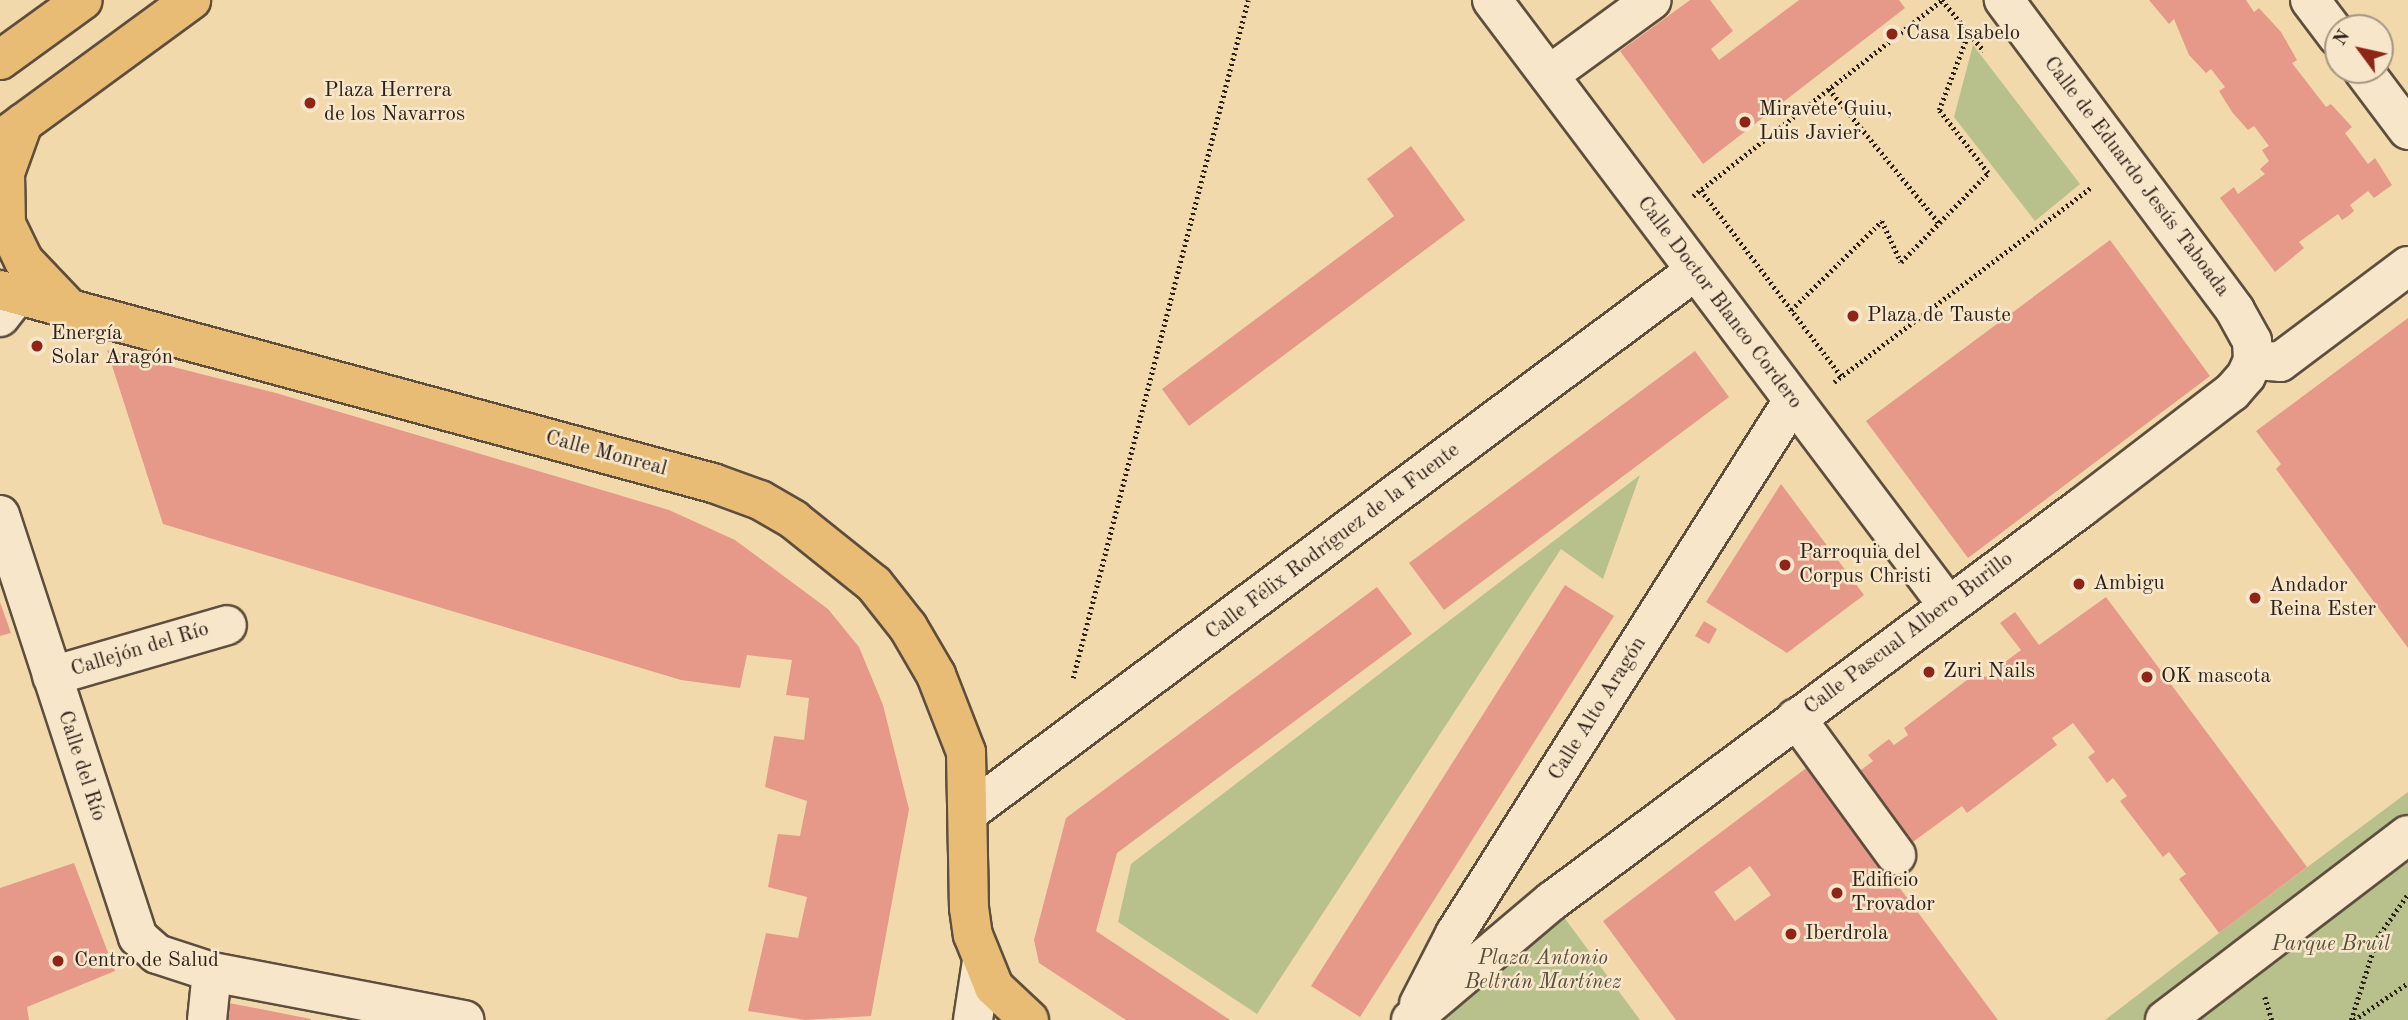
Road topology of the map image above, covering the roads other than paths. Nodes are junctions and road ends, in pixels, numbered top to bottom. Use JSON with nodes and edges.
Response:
{"nodes":[{"id":1,"x":83,"y":0,"type":"edge"},
{"id":2,"x":191,"y":0,"type":"edge"},
{"id":3,"x":1492,"y":0,"type":"edge"},
{"id":4,"x":1652,"y":0,"type":"edge"},
{"id":5,"x":2004,"y":0,"type":"edge"},
{"id":6,"x":2311,"y":0,"type":"edge"},
{"id":7,"x":2324,"y":18,"type":"edge"},
{"id":8,"x":0,"y":60,"type":"edge"},
{"id":9,"x":1549,"y":75,"type":"junction"},
{"id":10,"x":2374,"y":84,"type":"edge"},
{"id":11,"x":2408,"y":130,"type":"edge"},
{"id":12,"x":11,"y":132,"type":"edge"},
{"id":13,"x":2408,"y":266,"type":"edge"},
{"id":14,"x":1695,"y":271,"type":"junction"},
{"id":15,"x":6,"y":300,"type":"edge"},
{"id":16,"x":69,"y":308,"type":"junction"},
{"id":17,"x":2253,"y":360,"type":"junction"},
{"id":18,"x":1792,"y":402,"type":"junction"},
{"id":19,"x":0,"y":515,"type":"edge"},
{"id":20,"x":1947,"y":604,"type":"junction"},
{"id":21,"x":227,"y":625,"type":"dead end"},
{"id":22,"x":52,"y":677,"type":"junction"},
{"id":23,"x":1797,"y":718,"type":"junction"},
{"id":24,"x":969,"y":812,"type":"junction"},
{"id":25,"x":2408,"y":835,"type":"edge"},
{"id":26,"x":1896,"y":855,"type":"dead end"},
{"id":27,"x":982,"y":961,"type":"junction"},
{"id":28,"x":212,"y":972,"type":"junction"},
{"id":29,"x":207,"y":1020,"type":"edge"},
{"id":30,"x":464,"y":1020,"type":"edge"},
{"id":31,"x":972,"y":1020,"type":"edge"},
{"id":32,"x":1029,"y":1020,"type":"edge"},
{"id":33,"x":1411,"y":1020,"type":"edge"},
{"id":34,"x":2165,"y":1020,"type":"edge"}],
"edges":[{"from":1,"to":8,"type":"main road"},
{"from":2,"to":12,"type":"main road"},
{"from":3,"to":9,"type":"street","name":"Calle Doctor Blanco Cordero"},
{"from":4,"to":9,"type":"street"},
{"from":5,"to":17,"type":"street","name":"Calle de Eduardo Jesús Taboada"},
{"from":6,"to":7,"type":"street"},
{"from":9,"to":14,"type":"street","name":"Calle Doctor Blanco Cordero"},
{"from":10,"to":11,"type":"street"},
{"from":12,"to":16,"type":"main road"},
{"from":13,"to":17,"type":"street"},
{"from":14,"to":18,"type":"street","name":"Calle Doctor Blanco Cordero"},
{"from":14,"to":24,"type":"street","name":"Calle Félix Rodríguez de la Fuente"},
{"from":15,"to":16,"type":"main road","name":"Calle Monreal"},
{"from":16,"to":24,"type":"main road","name":"Calle Monreal"},
{"from":17,"to":20,"type":"street","name":"Calle Pascual Albero Burillo"},
{"from":18,"to":20,"type":"street","name":"Calle Doctor Blanco Cordero"},
{"from":18,"to":33,"type":"street","name":"Calle Alto Aragón"},
{"from":19,"to":22,"type":"street","name":"Calle del Río"},
{"from":20,"to":23,"type":"street","name":"Calle Pascual Albero Burillo"},
{"from":21,"to":22,"type":"street","name":"Callejón del Río"},
{"from":22,"to":28,"type":"street","name":"Calle del Río"},
{"from":23,"to":26,"type":"street"},
{"from":23,"to":33,"type":"street","name":"Calle Pascual Albero Burillo"},
{"from":24,"to":27,"type":"main road","name":"Calle Monreal"},
{"from":25,"to":34,"type":"street"},
{"from":27,"to":31,"type":"street"},
{"from":27,"to":32,"type":"main road","name":"Calle Monreal"},
{"from":28,"to":29,"type":"street"},
{"from":28,"to":30,"type":"street","name":"Calle del Río"}]}
